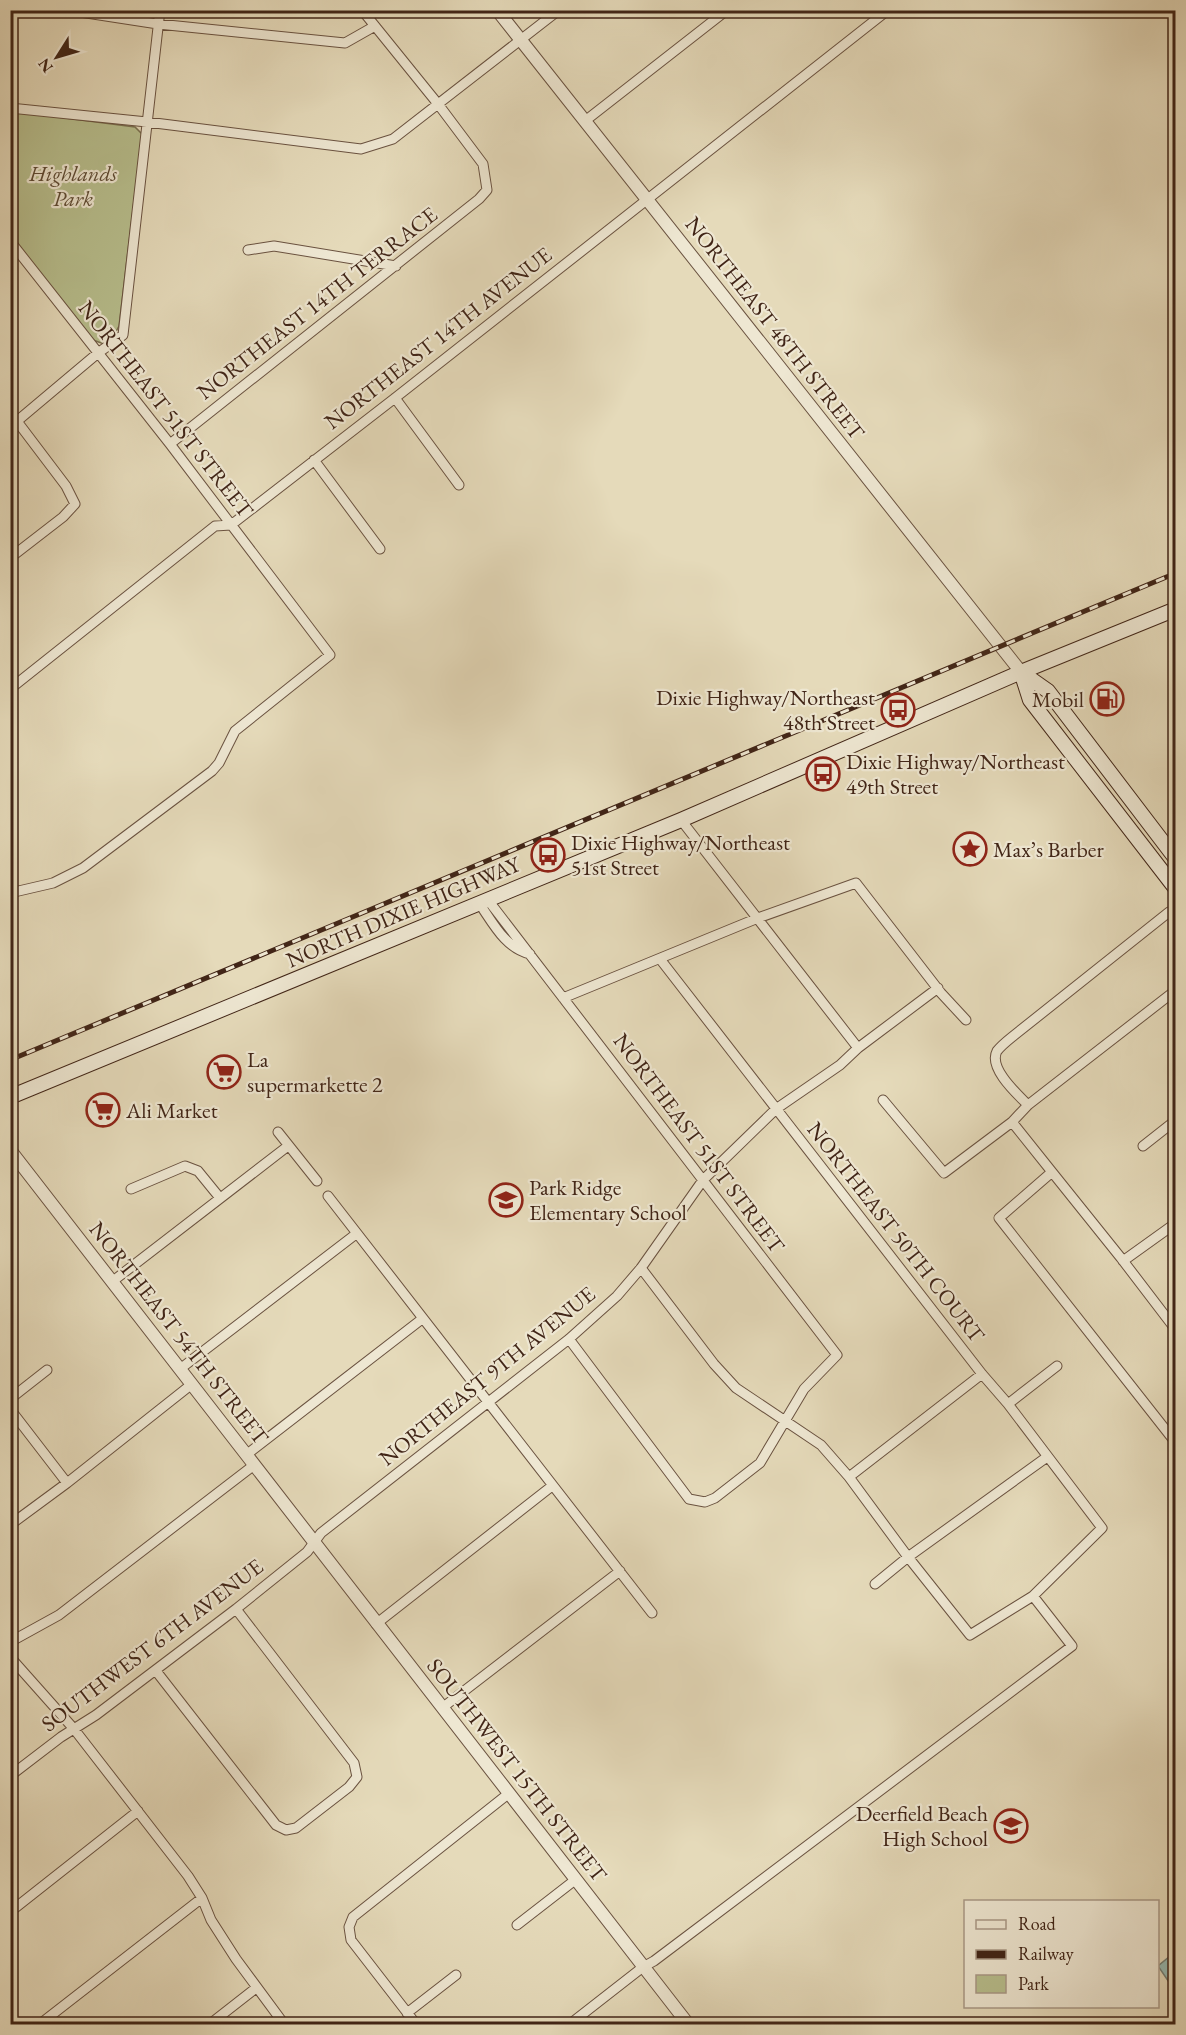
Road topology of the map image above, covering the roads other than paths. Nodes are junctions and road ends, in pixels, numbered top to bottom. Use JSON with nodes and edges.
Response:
{"nodes":[{"id":1,"x":67,"y":10,"type":"edge"},
{"id":2,"x":160,"y":10,"type":"edge"},
{"id":3,"x":362,"y":10,"type":"edge"},
{"id":4,"x":498,"y":10,"type":"edge"},
{"id":5,"x":559,"y":10,"type":"edge"},
{"id":6,"x":726,"y":10,"type":"edge"},
{"id":7,"x":884,"y":12,"type":"edge"},
{"id":8,"x":158,"y":24,"type":"junction"},
{"id":9,"x":375,"y":26,"type":"junction"},
{"id":10,"x":521,"y":40,"type":"junction"},
{"id":11,"x":438,"y":104,"type":"junction"},
{"id":12,"x":10,"y":108,"type":"edge"},
{"id":13,"x":585,"y":121,"type":"junction"},
{"id":14,"x":147,"y":122,"type":"junction"},
{"id":15,"x":647,"y":199,"type":"junction"},
{"id":16,"x":10,"y":241,"type":"edge"},
{"id":17,"x":248,"y":250,"type":"dead end"},
{"id":18,"x":396,"y":266,"type":"junction"},
{"id":19,"x":98,"y":353,"type":"junction"},
{"id":20,"x":395,"y":398,"type":"junction"},
{"id":21,"x":10,"y":412,"type":"edge"},
{"id":22,"x":14,"y":424,"type":"edge"},
{"id":23,"x":170,"y":444,"type":"junction"},
{"id":24,"x":314,"y":460,"type":"junction"},
{"id":25,"x":459,"y":486,"type":"dead end"},
{"id":26,"x":231,"y":525,"type":"junction"},
{"id":27,"x":380,"y":549,"type":"dead end"},
{"id":28,"x":10,"y":558,"type":"edge"},
{"id":29,"x":1176,"y":609,"type":"edge"},
{"id":30,"x":1020,"y":672,"type":"junction"},
{"id":31,"x":10,"y":689,"type":"edge"},
{"id":32,"x":681,"y":820,"type":"junction"},
{"id":33,"x":1176,"y":859,"type":"edge"},
{"id":34,"x":1176,"y":889,"type":"edge"},
{"id":35,"x":10,"y":893,"type":"edge"},
{"id":36,"x":484,"y":902,"type":"junction"},
{"id":37,"x":1169,"y":912,"type":"dead end"},
{"id":38,"x":758,"y":918,"type":"junction"},
{"id":39,"x":660,"y":959,"type":"junction"},
{"id":40,"x":938,"y":988,"type":"junction"},
{"id":41,"x":1176,"y":990,"type":"edge"},
{"id":42,"x":563,"y":998,"type":"junction"},
{"id":43,"x":966,"y":1020,"type":"dead end"},
{"id":44,"x":858,"y":1048,"type":"junction"},
{"id":45,"x":10,"y":1097,"type":"edge"},
{"id":46,"x":883,"y":1100,"type":"dead end"},
{"id":47,"x":1028,"y":1105,"type":"junction"},
{"id":48,"x":776,"y":1109,"type":"junction"},
{"id":49,"x":1176,"y":1120,"type":"edge"},
{"id":50,"x":1012,"y":1122,"type":"junction"},
{"id":51,"x":278,"y":1132,"type":"dead end"},
{"id":52,"x":288,"y":1146,"type":"junction"},
{"id":53,"x":1143,"y":1146,"type":"dead end"},
{"id":54,"x":10,"y":1150,"type":"edge"},
{"id":55,"x":1052,"y":1172,"type":"junction"},
{"id":56,"x":703,"y":1180,"type":"junction"},
{"id":57,"x":317,"y":1181,"type":"dead end"},
{"id":58,"x":131,"y":1189,"type":"dead end"},
{"id":59,"x":328,"y":1196,"type":"dead end"},
{"id":60,"x":220,"y":1198,"type":"junction"},
{"id":61,"x":1176,"y":1223,"type":"edge"},
{"id":62,"x":356,"y":1233,"type":"junction"},
{"id":63,"x":1124,"y":1261,"type":"junction"},
{"id":64,"x":641,"y":1268,"type":"junction"},
{"id":65,"x":112,"y":1281,"type":"junction"},
{"id":66,"x":422,"y":1319,"type":"junction"},
{"id":67,"x":1176,"y":1330,"type":"edge"},
{"id":68,"x":569,"y":1339,"type":"junction"},
{"id":69,"x":1057,"y":1366,"type":"dead end"},
{"id":70,"x":180,"y":1369,"type":"junction"},
{"id":71,"x":47,"y":1370,"type":"dead end"},
{"id":72,"x":982,"y":1374,"type":"junction"},
{"id":73,"x":192,"y":1384,"type":"junction"},
{"id":74,"x":10,"y":1399,"type":"edge"},
{"id":75,"x":488,"y":1402,"type":"junction"},
{"id":76,"x":1008,"y":1404,"type":"junction"},
{"id":77,"x":10,"y":1409,"type":"edge"},
{"id":78,"x":786,"y":1422,"type":"junction"},
{"id":79,"x":1176,"y":1443,"type":"edge"},
{"id":80,"x":1047,"y":1457,"type":"junction"},
{"id":81,"x":250,"y":1460,"type":"junction"},
{"id":82,"x":849,"y":1477,"type":"junction"},
{"id":83,"x":67,"y":1483,"type":"junction"},
{"id":84,"x":552,"y":1486,"type":"junction"},
{"id":85,"x":10,"y":1525,"type":"edge"},
{"id":86,"x":313,"y":1542,"type":"junction"},
{"id":87,"x":908,"y":1557,"type":"junction"},
{"id":88,"x":620,"y":1571,"type":"junction"},
{"id":89,"x":875,"y":1584,"type":"dead end"},
{"id":90,"x":1033,"y":1596,"type":"junction"},
{"id":91,"x":236,"y":1609,"type":"junction"},
{"id":92,"x":652,"y":1613,"type":"dead end"},
{"id":93,"x":376,"y":1623,"type":"junction"},
{"id":94,"x":10,"y":1642,"type":"edge"},
{"id":95,"x":10,"y":1657,"type":"edge"},
{"id":96,"x":156,"y":1671,"type":"junction"},
{"id":97,"x":442,"y":1708,"type":"junction"},
{"id":98,"x":74,"y":1729,"type":"junction"},
{"id":99,"x":10,"y":1776,"type":"edge"},
{"id":100,"x":508,"y":1794,"type":"junction"},
{"id":101,"x":138,"y":1811,"type":"junction"},
{"id":102,"x":575,"y":1880,"type":"junction"},
{"id":103,"x":202,"y":1898,"type":"junction"},
{"id":104,"x":10,"y":1912,"type":"edge"},
{"id":105,"x":517,"y":1925,"type":"dead end"},
{"id":106,"x":643,"y":1967,"type":"junction"},
{"id":107,"x":456,"y":1975,"type":"dead end"},
{"id":108,"x":256,"y":1988,"type":"junction"},
{"id":109,"x":407,"y":2013,"type":"junction"},
{"id":110,"x":40,"y":2025,"type":"edge"},
{"id":111,"x":210,"y":2025,"type":"edge"},
{"id":112,"x":284,"y":2025,"type":"edge"},
{"id":113,"x":416,"y":2025,"type":"edge"},
{"id":114,"x":570,"y":2025,"type":"edge"},
{"id":115,"x":688,"y":2025,"type":"edge"}],
"edges":[{"from":1,"to":8,"type":"street"},
{"from":2,"to":8,"type":"street"},
{"from":3,"to":9,"type":"street"},
{"from":4,"to":10,"type":"street","name":"NORTHEAST 48TH STREET"},
{"from":5,"to":10,"type":"street"},
{"from":6,"to":13,"type":"street"},
{"from":7,"to":15,"type":"street","name":"NORTHEAST 14TH AVENUE"},
{"from":8,"to":9,"type":"street"},
{"from":8,"to":14,"type":"street"},
{"from":9,"to":11,"type":"street"},
{"from":10,"to":11,"type":"street"},
{"from":10,"to":13,"type":"street","name":"NORTHEAST 48TH STREET"},
{"from":11,"to":14,"type":"street"},
{"from":11,"to":18,"type":"street","name":"NORTHEAST 14TH TERRACE"},
{"from":12,"to":14,"type":"street"},
{"from":13,"to":15,"type":"street","name":"NORTHEAST 48TH STREET"},
{"from":14,"to":19,"type":"street"},
{"from":15,"to":20,"type":"street","name":"NORTHEAST 14TH AVENUE"},
{"from":15,"to":30,"type":"street","name":"NORTHEAST 48TH STREET"},
{"from":16,"to":19,"type":"street","name":"NORTHEAST 51ST STREET"},
{"from":17,"to":18,"type":"street"},
{"from":18,"to":23,"type":"street","name":"NORTHEAST 14TH TERRACE"},
{"from":19,"to":22,"type":"street"},
{"from":19,"to":23,"type":"street","name":"NORTHEAST 51ST STREET"},
{"from":20,"to":24,"type":"street","name":"NORTHEAST 14TH AVENUE"},
{"from":20,"to":25,"type":"street"},
{"from":21,"to":22,"type":"street"},
{"from":22,"to":28,"type":"street"},
{"from":23,"to":26,"type":"street","name":"NORTHEAST 51ST STREET"},
{"from":24,"to":26,"type":"street","name":"NORTHEAST 14TH AVENUE"},
{"from":24,"to":27,"type":"street"},
{"from":26,"to":31,"type":"street","name":"NORTHEAST 14TH AVENUE"},
{"from":26,"to":35,"type":"street","name":"NORTHEAST 51ST STREET"},
{"from":29,"to":30,"type":"main road","name":"NORTH DIXIE HIGHWAY"},
{"from":30,"to":32,"type":"main road","name":"NORTH DIXIE HIGHWAY"},
{"from":30,"to":33,"type":"main road","name":"NORTHEAST 48TH STREET"},
{"from":30,"to":34,"type":"main road","name":"NORTHEAST 48TH STREET"},
{"from":32,"to":36,"type":"main road","name":"NORTH DIXIE HIGHWAY"},
{"from":32,"to":38,"type":"street"},
{"from":36,"to":42,"type":"street","name":"NORTHEAST 51ST STREET"},
{"from":36,"to":45,"type":"main road","name":"NORTH DIXIE HIGHWAY"},
{"from":37,"to":47,"type":"street"},
{"from":38,"to":39,"type":"street"},
{"from":38,"to":40,"type":"street"},
{"from":38,"to":44,"type":"street"},
{"from":39,"to":42,"type":"street"},
{"from":39,"to":48,"type":"street","name":"NORTHEAST 50TH COURT"},
{"from":40,"to":43,"type":"street"},
{"from":40,"to":44,"type":"street","name":"NORTHEAST 9TH AVENUE"},
{"from":41,"to":47,"type":"street"},
{"from":42,"to":56,"type":"street","name":"NORTHEAST 51ST STREET"},
{"from":44,"to":48,"type":"street","name":"NORTHEAST 9TH AVENUE"},
{"from":46,"to":50,"type":"street"},
{"from":47,"to":50,"type":"street"},
{"from":48,"to":56,"type":"street","name":"NORTHEAST 9TH AVENUE"},
{"from":48,"to":72,"type":"street","name":"NORTHEAST 50TH COURT"},
{"from":49,"to":53,"type":"street"},
{"from":50,"to":55,"type":"street"},
{"from":51,"to":52,"type":"street"},
{"from":52,"to":57,"type":"street"},
{"from":52,"to":60,"type":"street"},
{"from":54,"to":65,"type":"street","name":"NORTHEAST 54TH STREET"},
{"from":55,"to":63,"type":"street"},
{"from":55,"to":79,"type":"street"},
{"from":56,"to":64,"type":"street","name":"NORTHEAST 9TH AVENUE"},
{"from":56,"to":78,"type":"street","name":"NORTHEAST 51ST STREET"},
{"from":58,"to":60,"type":"street"},
{"from":59,"to":62,"type":"street"},
{"from":60,"to":65,"type":"street"},
{"from":61,"to":63,"type":"street"},
{"from":62,"to":66,"type":"street"},
{"from":62,"to":70,"type":"street"},
{"from":63,"to":67,"type":"street"},
{"from":64,"to":68,"type":"street","name":"NORTHEAST 9TH AVENUE"},
{"from":64,"to":78,"type":"street"},
{"from":65,"to":70,"type":"street","name":"NORTHEAST 54TH STREET"},
{"from":66,"to":75,"type":"street"},
{"from":66,"to":81,"type":"street"},
{"from":68,"to":75,"type":"street","name":"NORTHEAST 9TH AVENUE"},
{"from":68,"to":78,"type":"street"},
{"from":69,"to":76,"type":"street"},
{"from":70,"to":73,"type":"street","name":"NORTHEAST 54TH STREET"},
{"from":71,"to":74,"type":"street"},
{"from":72,"to":76,"type":"street","name":"NORTHEAST 50TH COURT"},
{"from":72,"to":82,"type":"street"},
{"from":73,"to":81,"type":"street","name":"NORTHEAST 54TH STREET"},
{"from":73,"to":83,"type":"street"},
{"from":75,"to":84,"type":"street"},
{"from":75,"to":86,"type":"street","name":"NORTHEAST 9TH AVENUE"},
{"from":76,"to":80,"type":"street","name":"NORTHEAST 50TH COURT"},
{"from":77,"to":83,"type":"street"},
{"from":78,"to":82,"type":"street"},
{"from":80,"to":87,"type":"street"},
{"from":80,"to":90,"type":"street","name":"NORTHEAST 50TH COURT"},
{"from":81,"to":86,"type":"street","name":"NORTHEAST 54TH STREET"},
{"from":81,"to":94,"type":"street"},
{"from":82,"to":87,"type":"street"},
{"from":83,"to":85,"type":"street"},
{"from":84,"to":88,"type":"street"},
{"from":84,"to":93,"type":"street"},
{"from":86,"to":91,"type":"street","name":"SOUTHWEST 6TH AVENUE"},
{"from":86,"to":93,"type":"street","name":"SOUTHWEST 15TH STREET"},
{"from":87,"to":89,"type":"street"},
{"from":87,"to":90,"type":"street"},
{"from":88,"to":92,"type":"street"},
{"from":88,"to":97,"type":"street"},
{"from":90,"to":106,"type":"street"},
{"from":91,"to":96,"type":"street","name":"SOUTHWEST 6TH AVENUE"},
{"from":91,"to":96,"type":"street"},
{"from":93,"to":97,"type":"street","name":"SOUTHWEST 15TH STREET"},
{"from":95,"to":98,"type":"street"},
{"from":96,"to":98,"type":"street","name":"SOUTHWEST 6TH AVENUE"},
{"from":97,"to":100,"type":"street","name":"SOUTHWEST 15TH STREET"},
{"from":98,"to":99,"type":"street","name":"SOUTHWEST 6TH AVENUE"},
{"from":98,"to":101,"type":"street"},
{"from":100,"to":102,"type":"street","name":"SOUTHWEST 15TH STREET"},
{"from":100,"to":109,"type":"street"},
{"from":101,"to":103,"type":"street"},
{"from":101,"to":104,"type":"street"},
{"from":102,"to":105,"type":"street"},
{"from":102,"to":106,"type":"street","name":"SOUTHWEST 15TH STREET"},
{"from":103,"to":108,"type":"street"},
{"from":103,"to":110,"type":"street"},
{"from":106,"to":114,"type":"street"},
{"from":106,"to":115,"type":"street","name":"SOUTHWEST 15TH STREET"},
{"from":107,"to":109,"type":"street"},
{"from":108,"to":111,"type":"street"},
{"from":108,"to":112,"type":"street"},
{"from":109,"to":113,"type":"street"}]}
